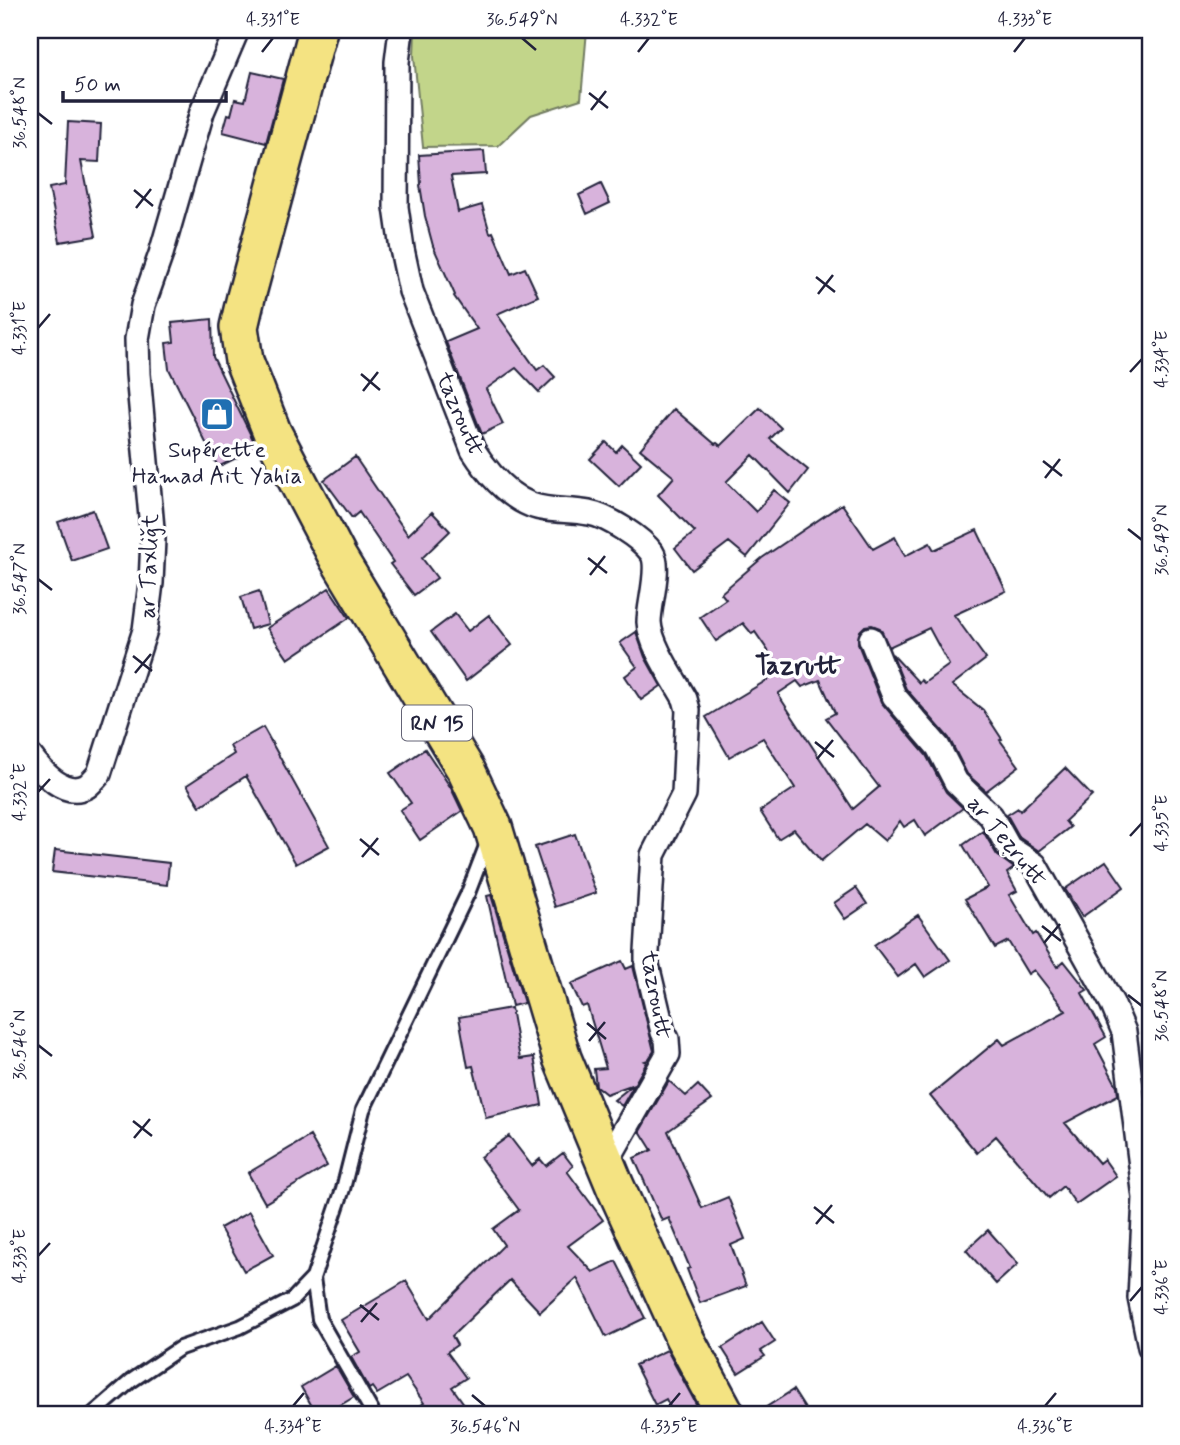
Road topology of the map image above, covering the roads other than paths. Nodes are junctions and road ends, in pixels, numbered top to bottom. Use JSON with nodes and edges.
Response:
{"nodes":[{"id":1,"x":237,"y":30,"type":"edge"},
{"id":2,"x":318,"y":30,"type":"edge"},
{"id":3,"x":401,"y":30,"type":"edge"},
{"id":4,"x":871,"y":639,"type":"dead end"},
{"id":5,"x":30,"y":757,"type":"edge"},
{"id":6,"x":493,"y":827,"type":"junction"},
{"id":7,"x":606,"y":1163,"type":"junction"},
{"id":8,"x":313,"y":1278,"type":"junction"},
{"id":9,"x":1150,"y":1347,"type":"edge"},
{"id":10,"x":92,"y":1415,"type":"edge"},
{"id":11,"x":374,"y":1415,"type":"edge"},
{"id":12,"x":726,"y":1415,"type":"edge"}],
"edges":[{"from":1,"to":5,"type":"street","name":"ar Taxliǧt"},
{"from":2,"to":6,"type":"main road","number":"RN 15"},
{"from":3,"to":7,"type":"street","name":"tazroutt"},
{"from":4,"to":9,"type":"street","name":"ar Teẓṛutt"},
{"from":6,"to":7,"type":"main road","number":"RN 15"},
{"from":6,"to":8,"type":"lane"},
{"from":7,"to":12,"type":"main road","number":"RN 15"},
{"from":8,"to":10,"type":"lane"},
{"from":8,"to":11,"type":"lane"}]}
